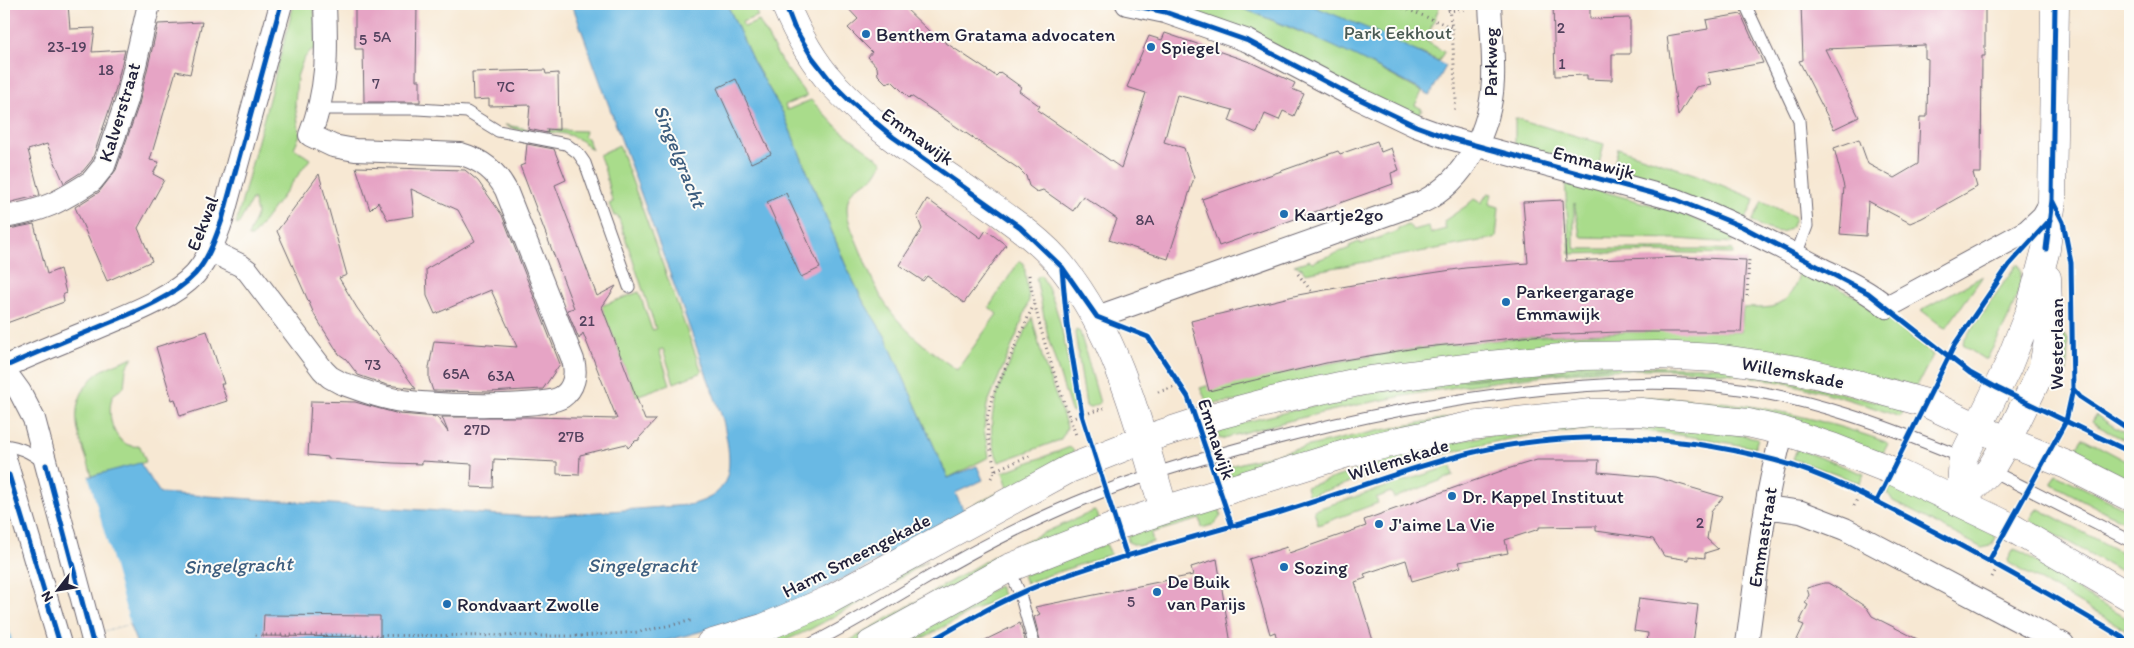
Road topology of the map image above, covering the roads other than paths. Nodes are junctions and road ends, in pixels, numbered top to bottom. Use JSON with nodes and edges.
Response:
{"nodes":[{"id":1,"x":149,"y":4,"type":"edge"},
{"id":2,"x":280,"y":4,"type":"edge"},
{"id":3,"x":325,"y":4,"type":"edge"},
{"id":4,"x":785,"y":4,"type":"edge"},
{"id":5,"x":1127,"y":4,"type":"edge"},
{"id":6,"x":1490,"y":4,"type":"edge"},
{"id":7,"x":1745,"y":4,"type":"edge"},
{"id":8,"x":2055,"y":4,"type":"edge"},
{"id":9,"x":319,"y":109,"type":"junction"},
{"id":10,"x":1475,"y":146,"type":"junction"},
{"id":11,"x":2052,"y":200,"type":"junction"},
{"id":12,"x":4,"y":217,"type":"edge"},
{"id":13,"x":2046,"y":249,"type":"junction"},
{"id":14,"x":211,"y":251,"type":"junction"},
{"id":15,"x":1796,"y":255,"type":"junction"},
{"id":16,"x":629,"y":287,"type":"dead end"},
{"id":17,"x":1097,"y":317,"type":"junction"},
{"id":18,"x":4,"y":368,"type":"edge"},
{"id":19,"x":1979,"y":427,"type":"junction"},
{"id":20,"x":1783,"y":431,"type":"junction"},
{"id":21,"x":1142,"y":440,"type":"junction"},
{"id":22,"x":2008,"y":442,"type":"junction"},
{"id":23,"x":4,"y":445,"type":"edge"},
{"id":24,"x":1977,"y":464,"type":"junction"},
{"id":25,"x":6,"y":465,"type":"edge"},
{"id":26,"x":46,"y":465,"type":"junction"},
{"id":27,"x":1153,"y":473,"type":"junction"},
{"id":28,"x":2130,"y":497,"type":"edge"},
{"id":29,"x":1960,"y":501,"type":"junction"},
{"id":30,"x":1766,"y":507,"type":"junction"},
{"id":31,"x":1164,"y":510,"type":"junction"},
{"id":32,"x":2130,"y":541,"type":"edge"},
{"id":33,"x":1009,"y":568,"type":"junction"},
{"id":34,"x":2130,"y":598,"type":"edge"},
{"id":35,"x":93,"y":642,"type":"edge"},
{"id":36,"x":60,"y":644,"type":"edge"},
{"id":37,"x":710,"y":644,"type":"edge"},
{"id":38,"x":811,"y":644,"type":"edge"},
{"id":39,"x":871,"y":644,"type":"edge"},
{"id":40,"x":1034,"y":644,"type":"edge"},
{"id":41,"x":1747,"y":644,"type":"edge"},
{"id":42,"x":2063,"y":644,"type":"edge"}],
"edges":[{"from":1,"to":12,"type":"street","name":"Kalverstraat"},
{"from":2,"to":14,"type":"street","name":"Eekwal"},
{"from":3,"to":9,"type":"street","name":"Eekwal"},
{"from":4,"to":17,"type":"main road","name":"Emmawijk"},
{"from":5,"to":10,"type":"street","name":"Emmawijk"},
{"from":6,"to":10,"type":"street","name":"Parkweg"},
{"from":7,"to":15,"type":"lane"},
{"from":8,"to":11,"type":"main road","name":"Westerlaan"},
{"from":9,"to":14,"type":"street","name":"Eekwal"},
{"from":9,"to":16,"type":"lane"},
{"from":10,"to":15,"type":"street","name":"Emmawijk"},
{"from":10,"to":17,"type":"street"},
{"from":11,"to":13,"type":"main road","name":"Westerlaan"},
{"from":11,"to":15,"type":"street","name":"Emmawijk"},
{"from":13,"to":19,"type":"main road","name":"Westerlaan"},
{"from":13,"to":22,"type":"main road","name":"Westerlaan"},
{"from":14,"to":18,"type":"street","name":"Eekwal"},
{"from":17,"to":21,"type":"main road","name":"Emmawijk"},
{"from":18,"to":26,"type":"street"},
{"from":19,"to":21,"type":"main road","name":"Willemskade"},
{"from":19,"to":22,"type":"main road","name":"Willemskade"},
{"from":19,"to":24,"type":"main road","name":"Westerlaan"},
{"from":20,"to":29,"type":"main road","name":"Willemskade"},
{"from":20,"to":30,"type":"street","name":"Emmastraat"},
{"from":20,"to":31,"type":"main road","name":"Willemskade"},
{"from":21,"to":27,"type":"main road","name":"Emmawijk"},
{"from":21,"to":37,"type":"main road","name":"Harm Smeengekade"},
{"from":22,"to":24,"type":"main road","name":"Westerlaan"},
{"from":22,"to":28,"type":"main road","name":"Willemskade"},
{"from":23,"to":26,"type":"lane"},
{"from":24,"to":27,"type":"lane","name":"Willemskade"},
{"from":24,"to":29,"type":"main road","name":"Westerlaan"},
{"from":24,"to":32,"type":"lane","name":"Willemskade"},
{"from":25,"to":36,"type":"street"},
{"from":26,"to":35,"type":"street"},
{"from":27,"to":31,"type":"main road","name":"Emmawijk"},
{"from":27,"to":38,"type":"lane"},
{"from":29,"to":34,"type":"main road","name":"Willemskade"},
{"from":30,"to":41,"type":"street","name":"Emmastraat"},
{"from":30,"to":42,"type":"street"},
{"from":31,"to":33,"type":"main road"},
{"from":33,"to":39,"type":"main road"},
{"from":33,"to":40,"type":"lane"}]}
